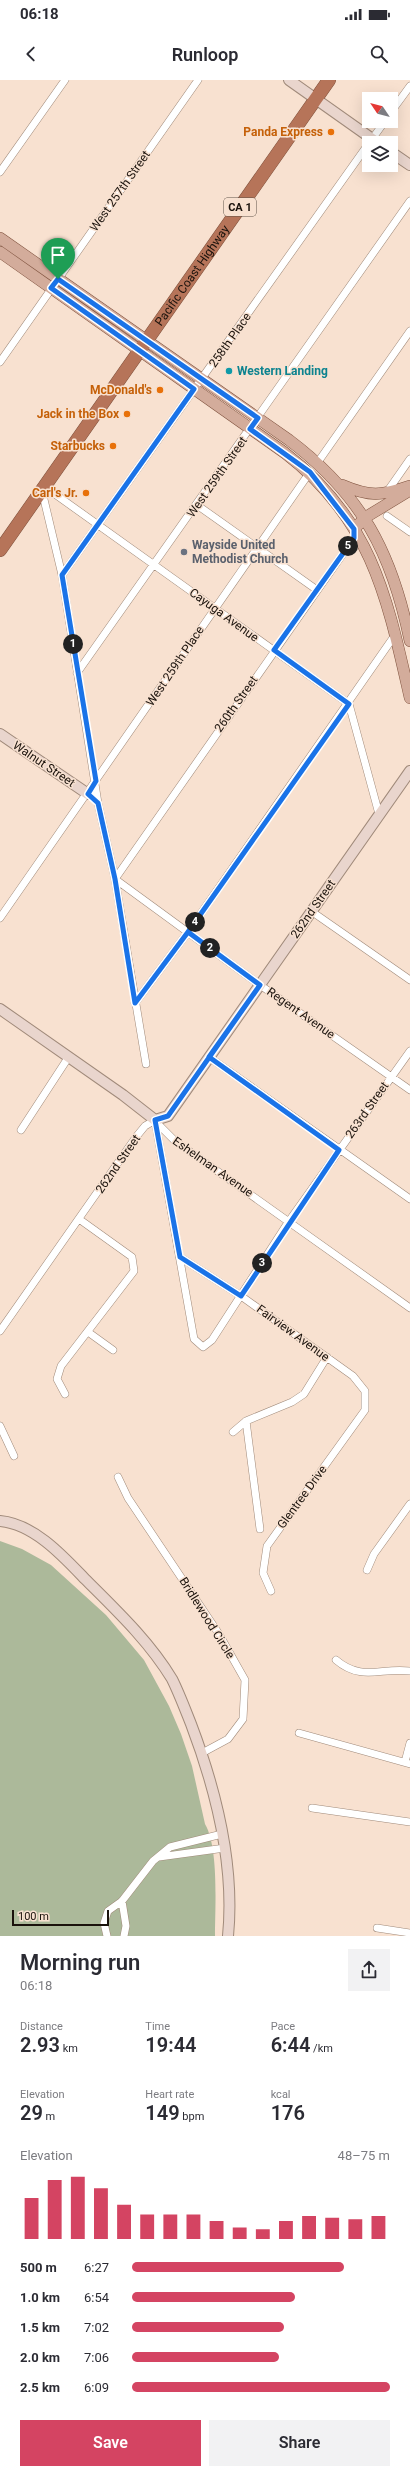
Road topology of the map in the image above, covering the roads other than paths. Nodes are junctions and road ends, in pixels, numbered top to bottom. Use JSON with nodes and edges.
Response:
{"nodes":[{"id":1,"x":65,"y":80,"type":"edge"},
{"id":2,"x":198,"y":80,"type":"edge"},
{"id":3,"x":289,"y":80,"type":"edge"},
{"id":4,"x":329,"y":80,"type":"edge"},
{"id":5,"x":410,"y":86,"type":"edge"},
{"id":6,"x":315,"y":98,"type":"junction"},
{"id":7,"x":398,"y":102,"type":"edge"},
{"id":8,"x":364,"y":136,"type":"edge"},
{"id":9,"x":362,"y":156,"type":"edge"},
{"id":10,"x":398,"y":157,"type":"edge"},
{"id":11,"x":410,"y":166,"type":"edge"},
{"id":12,"x":0,"y":172,"type":"edge"},
{"id":13,"x":410,"y":201,"type":"edge"},
{"id":14,"x":0,"y":238,"type":"edge"},
{"id":15,"x":0,"y":252,"type":"edge"},
{"id":16,"x":58,"y":279,"type":"junction"},
{"id":17,"x":51,"y":288,"type":"junction"},
{"id":18,"x":410,"y":331,"type":"edge"},
{"id":19,"x":147,"y":340,"type":"junction"},
{"id":20,"x":138,"y":351,"type":"junction"},
{"id":21,"x":0,"y":362,"type":"edge"},
{"id":22,"x":203,"y":379,"type":"junction"},
{"id":23,"x":194,"y":389,"type":"junction"},
{"id":24,"x":258,"y":418,"type":"junction"},
{"id":25,"x":250,"y":429,"type":"junction"},
{"id":26,"x":410,"y":459,"type":"edge"},
{"id":27,"x":318,"y":462,"type":"junction"},
{"id":28,"x":310,"y":472,"type":"junction"},
{"id":29,"x":340,"y":484,"type":"junction"},
{"id":30,"x":410,"y":486,"type":"edge"},
{"id":31,"x":44,"y":489,"type":"junction"},
{"id":32,"x":389,"y":489,"type":"dead end"},
{"id":33,"x":410,"y":490,"type":"edge"},
{"id":34,"x":197,"y":505,"type":"junction"},
{"id":35,"x":387,"y":516,"type":"dead end"},
{"id":36,"x":366,"y":517,"type":"junction"},
{"id":37,"x":98,"y":525,"type":"junction"},
{"id":38,"x":354,"y":529,"type":"junction"},
{"id":39,"x":410,"y":532,"type":"edge"},
{"id":40,"x":258,"y":547,"type":"junction"},
{"id":41,"x":0,"y":550,"type":"edge"},
{"id":42,"x":154,"y":564,"type":"junction"},
{"id":43,"x":62,"y":575,"type":"junction"},
{"id":44,"x":318,"y":590,"type":"junction"},
{"id":45,"x":215,"y":608,"type":"junction"},
{"id":46,"x":408,"y":619,"type":"edge"},
{"id":47,"x":395,"y":635,"type":"junction"},
{"id":48,"x":410,"y":641,"type":"edge"},
{"id":49,"x":274,"y":650,"type":"junction"},
{"id":50,"x":78,"y":673,"type":"junction"},
{"id":51,"x":410,"y":698,"type":"edge"},
{"id":52,"x":349,"y":704,"type":"junction"},
{"id":53,"x":0,"y":734,"type":"edge"},
{"id":54,"x":410,"y":771,"type":"edge"},
{"id":55,"x":96,"y":781,"type":"junction"},
{"id":56,"x":88,"y":794,"type":"junction"},
{"id":57,"x":98,"y":803,"type":"junction"},
{"id":58,"x":379,"y":814,"type":"junction"},
{"id":59,"x":115,"y":879,"type":"junction"},
{"id":60,"x":311,"y":911,"type":"junction"},
{"id":61,"x":0,"y":918,"type":"edge"},
{"id":62,"x":188,"y":932,"type":"junction"},
{"id":63,"x":410,"y":980,"type":"edge"},
{"id":64,"x":260,"y":985,"type":"junction"},
{"id":65,"x":135,"y":1003,"type":"junction"},
{"id":66,"x":0,"y":1009,"type":"edge"},
{"id":67,"x":410,"y":1051,"type":"edge"},
{"id":68,"x":209,"y":1057,"type":"junction"},
{"id":69,"x":68,"y":1058,"type":"junction"},
{"id":70,"x":146,"y":1064,"type":"dead end"},
{"id":71,"x":391,"y":1076,"type":"junction"},
{"id":72,"x":410,"y":1090,"type":"edge"},
{"id":73,"x":155,"y":1120,"type":"junction"},
{"id":74,"x":21,"y":1130,"type":"dead end"},
{"id":75,"x":339,"y":1150,"type":"junction"},
{"id":76,"x":410,"y":1199,"type":"edge"},
{"id":77,"x":80,"y":1219,"type":"junction"},
{"id":78,"x":290,"y":1221,"type":"junction"},
{"id":79,"x":180,"y":1257,"type":"junction"},
{"id":80,"x":241,"y":1296,"type":"junction"},
{"id":81,"x":410,"y":1308,"type":"edge"},
{"id":82,"x":0,"y":1331,"type":"edge"},
{"id":83,"x":88,"y":1332,"type":"junction"},
{"id":84,"x":113,"y":1350,"type":"dead end"},
{"id":85,"x":327,"y":1357,"type":"junction"},
{"id":86,"x":66,"y":1394,"type":"dead end"},
{"id":87,"x":364,"y":1410,"type":"joint"},
{"id":88,"x":246,"y":1421,"type":"junction"},
{"id":89,"x":0,"y":1426,"type":"edge"},
{"id":90,"x":233,"y":1432,"type":"dead end"},
{"id":91,"x":14,"y":1456,"type":"dead end"},
{"id":92,"x":118,"y":1477,"type":"dead end"},
{"id":93,"x":410,"y":1504,"type":"edge"},
{"id":94,"x":0,"y":1520,"type":"edge"},
{"id":95,"x":260,"y":1529,"type":"dead end"},
{"id":96,"x":366,"y":1570,"type":"dead end"},
{"id":97,"x":271,"y":1591,"type":"dead end"},
{"id":98,"x":336,"y":1660,"type":"dead end"},
{"id":99,"x":410,"y":1670,"type":"edge"},
{"id":100,"x":299,"y":1733,"type":"dead end"},
{"id":101,"x":410,"y":1743,"type":"edge"},
{"id":102,"x":202,"y":1753,"type":"junction"},
{"id":103,"x":407,"y":1763,"type":"edge"},
{"id":104,"x":312,"y":1808,"type":"dead end"},
{"id":105,"x":410,"y":1822,"type":"edge"},
{"id":106,"x":222,"y":1834,"type":"junction"},
{"id":107,"x":225,"y":1848,"type":"junction"},
{"id":108,"x":159,"y":1857,"type":"junction"},
{"id":109,"x":122,"y":1901,"type":"junction"},
{"id":110,"x":377,"y":1928,"type":"dead end"},
{"id":111,"x":410,"y":1933,"type":"edge"},
{"id":112,"x":107,"y":1936,"type":"edge"},
{"id":113,"x":124,"y":1936,"type":"edge"},
{"id":114,"x":228,"y":1936,"type":"edge"}],
"edges":[{"from":1,"to":12,"type":"street"},
{"from":2,"to":16,"type":"street","name":"West 257th Street"},
{"from":3,"to":6,"type":"street"},
{"from":4,"to":6,"type":"highway","name":"Pacific Coast Highway","number":"CA 1"},
{"from":5,"to":7,"type":"street"},
{"from":6,"to":8,"type":"street"},
{"from":6,"to":19,"type":"highway","name":"Pacific Coast Highway","number":"CA 1"},
{"from":9,"to":22,"type":"street","name":"258th Place"},
{"from":10,"to":11,"type":"street"},
{"from":13,"to":24,"type":"street","name":"West 259th Street"},
{"from":14,"to":16,"type":"main road"},
{"from":15,"to":17,"type":"main road"},
{"from":16,"to":17,"type":"street","name":"West 257th Street"},
{"from":16,"to":19,"type":"main road"},
{"from":17,"to":20,"type":"main road"},
{"from":17,"to":21,"type":"street","name":"West 257th Street"},
{"from":18,"to":27,"type":"street"},
{"from":19,"to":20,"type":"highway","name":"Pacific Coast Highway","number":"CA 1"},
{"from":19,"to":22,"type":"main road"},
{"from":20,"to":23,"type":"main road"},
{"from":20,"to":31,"type":"highway","name":"Pacific Coast Highway","number":"CA 1"},
{"from":22,"to":23,"type":"street","name":"258th Place"},
{"from":22,"to":24,"type":"main road"},
{"from":23,"to":25,"type":"main road"},
{"from":23,"to":37,"type":"street","name":"258th Place"},
{"from":24,"to":25,"type":"street","name":"West 259th Street"},
{"from":24,"to":27,"type":"main road"},
{"from":25,"to":28,"type":"main road"},
{"from":25,"to":34,"type":"street","name":"West 259th Street"},
{"from":26,"to":32,"type":"street"},
{"from":27,"to":29,"type":"main road"},
{"from":28,"to":38,"type":"main road"},
{"from":28,"to":40,"type":"street","name":"West 259th Place"},
{"from":29,"to":30,"type":"main road"},
{"from":29,"to":36,"type":"main road"},
{"from":31,"to":37,"type":"street","name":"Cayuga Avenue"},
{"from":31,"to":41,"type":"highway","name":"Pacific Coast Highway","number":"CA 1"},
{"from":31,"to":43,"type":"street"},
{"from":33,"to":36,"type":"main road"},
{"from":34,"to":40,"type":"street"},
{"from":34,"to":42,"type":"street","name":"West 259th Street"},
{"from":35,"to":39,"type":"street"},
{"from":36,"to":38,"type":"main road"},
{"from":36,"to":46,"type":"main road"},
{"from":37,"to":42,"type":"street","name":"Cayuga Avenue"},
{"from":37,"to":43,"type":"street","name":"258th Place"},
{"from":38,"to":44,"type":"street","name":"260th Street"},
{"from":38,"to":47,"type":"main road"},
{"from":40,"to":44,"type":"street"},
{"from":40,"to":45,"type":"street","name":"West 259th Place"},
{"from":42,"to":45,"type":"street","name":"Cayuga Avenue"},
{"from":42,"to":50,"type":"street","name":"West 259th Street"},
{"from":43,"to":50,"type":"street"},
{"from":44,"to":49,"type":"street","name":"260th Street"},
{"from":45,"to":49,"type":"street","name":"Cayuga Avenue"},
{"from":45,"to":55,"type":"street","name":"West 259th Place"},
{"from":46,"to":48,"type":"main road"},
{"from":47,"to":51,"type":"main road"},
{"from":47,"to":52,"type":"street"},
{"from":49,"to":52,"type":"street","name":"Cayuga Avenue"},
{"from":49,"to":59,"type":"street","name":"260th Street"},
{"from":50,"to":55,"type":"street"},
{"from":52,"to":58,"type":"street"},
{"from":52,"to":62,"type":"street"},
{"from":53,"to":56,"type":"street","name":"Walnut Street"},
{"from":54,"to":58,"type":"street","name":"262nd Street"},
{"from":55,"to":56,"type":"street","name":"West 259th Place"},
{"from":55,"to":57,"type":"street"},
{"from":56,"to":57,"type":"street"},
{"from":56,"to":61,"type":"street","name":"West 259th Place"},
{"from":57,"to":59,"type":"street"},
{"from":58,"to":60,"type":"street","name":"262nd Street"},
{"from":59,"to":62,"type":"street","name":"Regent Avenue"},
{"from":59,"to":65,"type":"street"},
{"from":60,"to":63,"type":"street"},
{"from":60,"to":64,"type":"street","name":"262nd Street"},
{"from":62,"to":64,"type":"street","name":"Regent Avenue"},
{"from":62,"to":65,"type":"street"},
{"from":64,"to":68,"type":"street","name":"262nd Street"},
{"from":64,"to":71,"type":"street","name":"Regent Avenue"},
{"from":65,"to":70,"type":"street"},
{"from":66,"to":69,"type":"street","name":"Eshelman Avenue"},
{"from":67,"to":71,"type":"street","name":"263rd Street"},
{"from":68,"to":73,"type":"street","name":"262nd Street"},
{"from":68,"to":75,"type":"street"},
{"from":69,"to":73,"type":"street","name":"Eshelman Avenue"},
{"from":69,"to":74,"type":"street"},
{"from":71,"to":72,"type":"street","name":"Regent Avenue"},
{"from":71,"to":75,"type":"street","name":"263rd Street"},
{"from":73,"to":77,"type":"street","name":"262nd Street"},
{"from":73,"to":78,"type":"street","name":"Eshelman Avenue"},
{"from":73,"to":79,"type":"street"},
{"from":75,"to":76,"type":"street"},
{"from":75,"to":78,"type":"street","name":"263rd Street"},
{"from":77,"to":82,"type":"street","name":"262nd Street"},
{"from":77,"to":83,"type":"street"},
{"from":78,"to":80,"type":"street","name":"263rd Street"},
{"from":78,"to":81,"type":"street","name":"Eshelman Avenue"},
{"from":79,"to":80,"type":"street","name":"Fairview Avenue"},
{"from":79,"to":80,"type":"street","name":"263rd Street"},
{"from":80,"to":85,"type":"street","name":"Fairview Avenue"},
{"from":83,"to":84,"type":"street"},
{"from":83,"to":86,"type":"street"},
{"from":85,"to":87,"type":"street","name":"Fairview Avenue"},
{"from":85,"to":88,"type":"street"},
{"from":87,"to":97,"type":"street","name":"Glentree Drive"},
{"from":88,"to":90,"type":"street"},
{"from":88,"to":95,"type":"street"},
{"from":89,"to":91,"type":"street"},
{"from":92,"to":102,"type":"street","name":"Bridlewood Circle"},
{"from":93,"to":96,"type":"street"},
{"from":94,"to":102,"type":"street"},
{"from":98,"to":99,"type":"street"},
{"from":100,"to":103,"type":"street"},
{"from":101,"to":103,"type":"street"},
{"from":102,"to":106,"type":"street"},
{"from":104,"to":105,"type":"street"},
{"from":106,"to":107,"type":"street"},
{"from":106,"to":108,"type":"street"},
{"from":107,"to":108,"type":"street"},
{"from":107,"to":114,"type":"street"},
{"from":108,"to":109,"type":"street"},
{"from":109,"to":112,"type":"street"},
{"from":109,"to":113,"type":"street"},
{"from":110,"to":111,"type":"street"}]}
